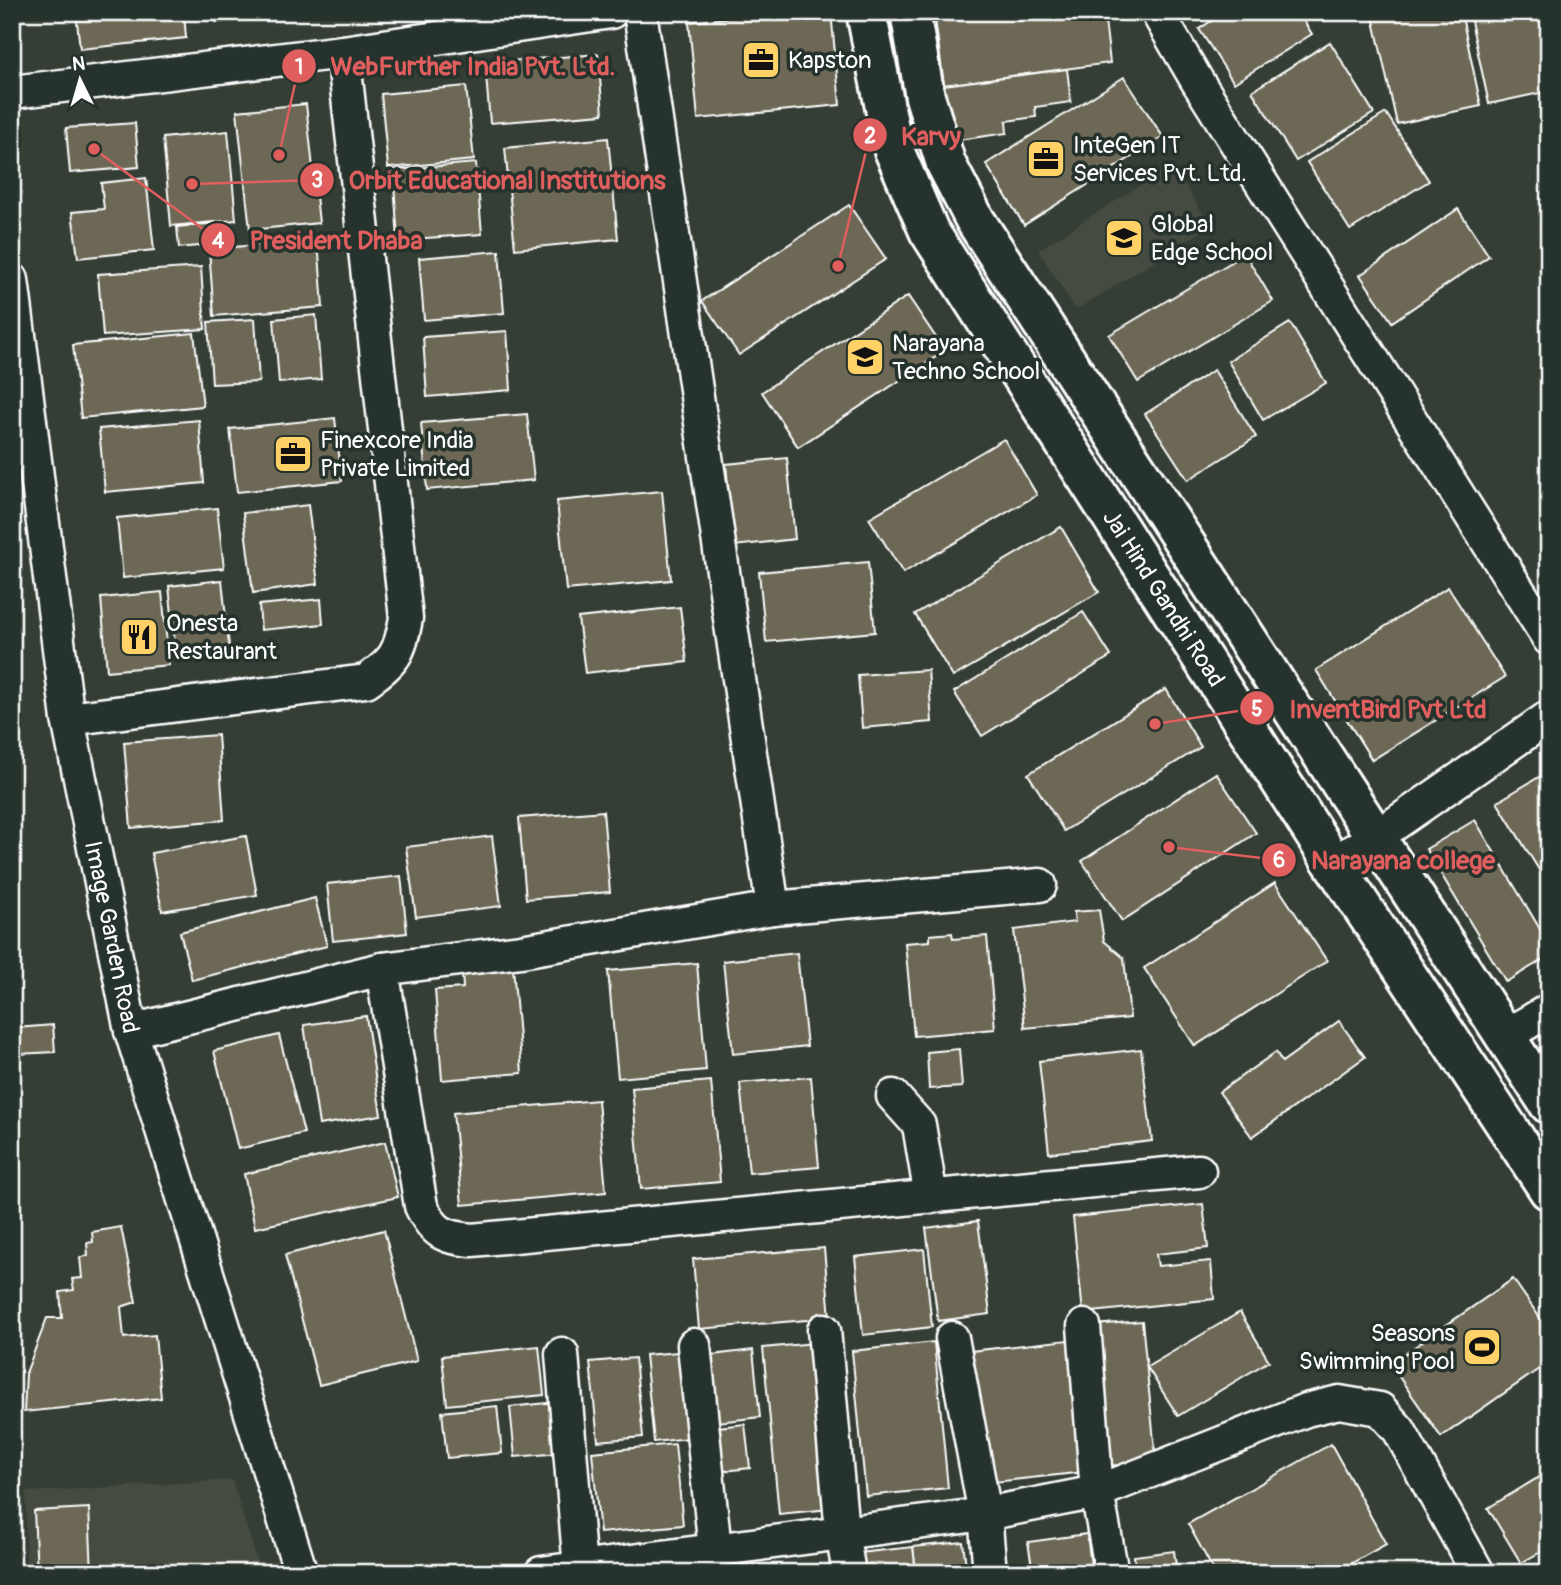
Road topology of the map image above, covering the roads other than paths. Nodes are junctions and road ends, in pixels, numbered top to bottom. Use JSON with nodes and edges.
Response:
{"nodes":[{"id":1,"x":611,"y":12,"type":"edge"},
{"id":2,"x":640,"y":12,"type":"edge"},
{"id":3,"x":866,"y":12,"type":"edge"},
{"id":4,"x":910,"y":12,"type":"edge"},
{"id":5,"x":1157,"y":12,"type":"edge"},
{"id":6,"x":343,"y":52,"type":"junction"},
{"id":7,"x":12,"y":92,"type":"edge"},
{"id":8,"x":12,"y":280,"type":"edge"},
{"id":9,"x":1549,"y":639,"type":"edge"},
{"id":10,"x":1549,"y":717,"type":"edge"},
{"id":11,"x":68,"y":719,"type":"junction"},
{"id":12,"x":1376,"y":837,"type":"junction"},
{"id":13,"x":1333,"y":863,"type":"junction"},
{"id":14,"x":1040,"y":885,"type":"dead end"},
{"id":15,"x":773,"y":908,"type":"junction"},
{"id":16,"x":382,"y":969,"type":"junction"},
{"id":17,"x":1549,"y":1010,"type":"edge"},
{"id":18,"x":131,"y":1031,"type":"junction"},
{"id":19,"x":1505,"y":1036,"type":"junction"},
{"id":20,"x":893,"y":1096,"type":"dead end"},
{"id":21,"x":1549,"y":1104,"type":"edge"},
{"id":22,"x":1199,"y":1171,"type":"dead end"},
{"id":23,"x":1549,"y":1190,"type":"edge"},
{"id":24,"x":931,"y":1197,"type":"junction"},
{"id":25,"x":1084,"y":1326,"type":"dead end"},
{"id":26,"x":824,"y":1330,"type":"dead end"},
{"id":27,"x":952,"y":1338,"type":"dead end"},
{"id":28,"x":694,"y":1345,"type":"dead end"},
{"id":29,"x":562,"y":1354,"type":"dead end"},
{"id":30,"x":1097,"y":1492,"type":"junction"},
{"id":31,"x":985,"y":1514,"type":"junction"},
{"id":32,"x":842,"y":1532,"type":"junction"},
{"id":33,"x":715,"y":1550,"type":"junction"},
{"id":34,"x":580,"y":1569,"type":"junction"},
{"id":35,"x":301,"y":1573,"type":"edge"},
{"id":36,"x":541,"y":1573,"type":"edge"},
{"id":37,"x":849,"y":1573,"type":"edge"},
{"id":38,"x":990,"y":1573,"type":"edge"},
{"id":39,"x":1112,"y":1573,"type":"edge"},
{"id":40,"x":1478,"y":1573,"type":"edge"}],
"edges":[{"from":1,"to":6,"type":"street"},
{"from":2,"to":15,"type":"street"},
{"from":3,"to":13,"type":"street","name":"Jai Hind Gandhi Road"},
{"from":4,"to":12,"type":"street","name":"Jai Hind Gandhi Road"},
{"from":5,"to":9,"type":"street"},
{"from":6,"to":7,"type":"street"},
{"from":6,"to":11,"type":"street"},
{"from":8,"to":11,"type":"street","name":"Image Garden Road"},
{"from":10,"to":12,"type":"street"},
{"from":11,"to":18,"type":"street","name":"Image Garden Road"},
{"from":12,"to":13,"type":"street"},
{"from":12,"to":19,"type":"street","name":"Jai Hind Gandhi Road"},
{"from":13,"to":23,"type":"street","name":"Jai Hind Gandhi Road"},
{"from":14,"to":15,"type":"street"},
{"from":15,"to":16,"type":"street"},
{"from":16,"to":18,"type":"street"},
{"from":16,"to":24,"type":"street"},
{"from":17,"to":19,"type":"street"},
{"from":18,"to":35,"type":"street","name":"Image Garden Road"},
{"from":19,"to":21,"type":"street","name":"Jai Hind Gandhi Road"},
{"from":20,"to":24,"type":"street"},
{"from":22,"to":24,"type":"street"},
{"from":25,"to":30,"type":"street"},
{"from":26,"to":32,"type":"street"},
{"from":27,"to":31,"type":"street"},
{"from":28,"to":33,"type":"street"},
{"from":29,"to":34,"type":"street"},
{"from":30,"to":31,"type":"street"},
{"from":30,"to":39,"type":"street"},
{"from":30,"to":40,"type":"street"},
{"from":31,"to":32,"type":"street"},
{"from":31,"to":38,"type":"street"},
{"from":32,"to":33,"type":"street"},
{"from":32,"to":37,"type":"street"},
{"from":33,"to":34,"type":"street"},
{"from":34,"to":36,"type":"street"}]}
